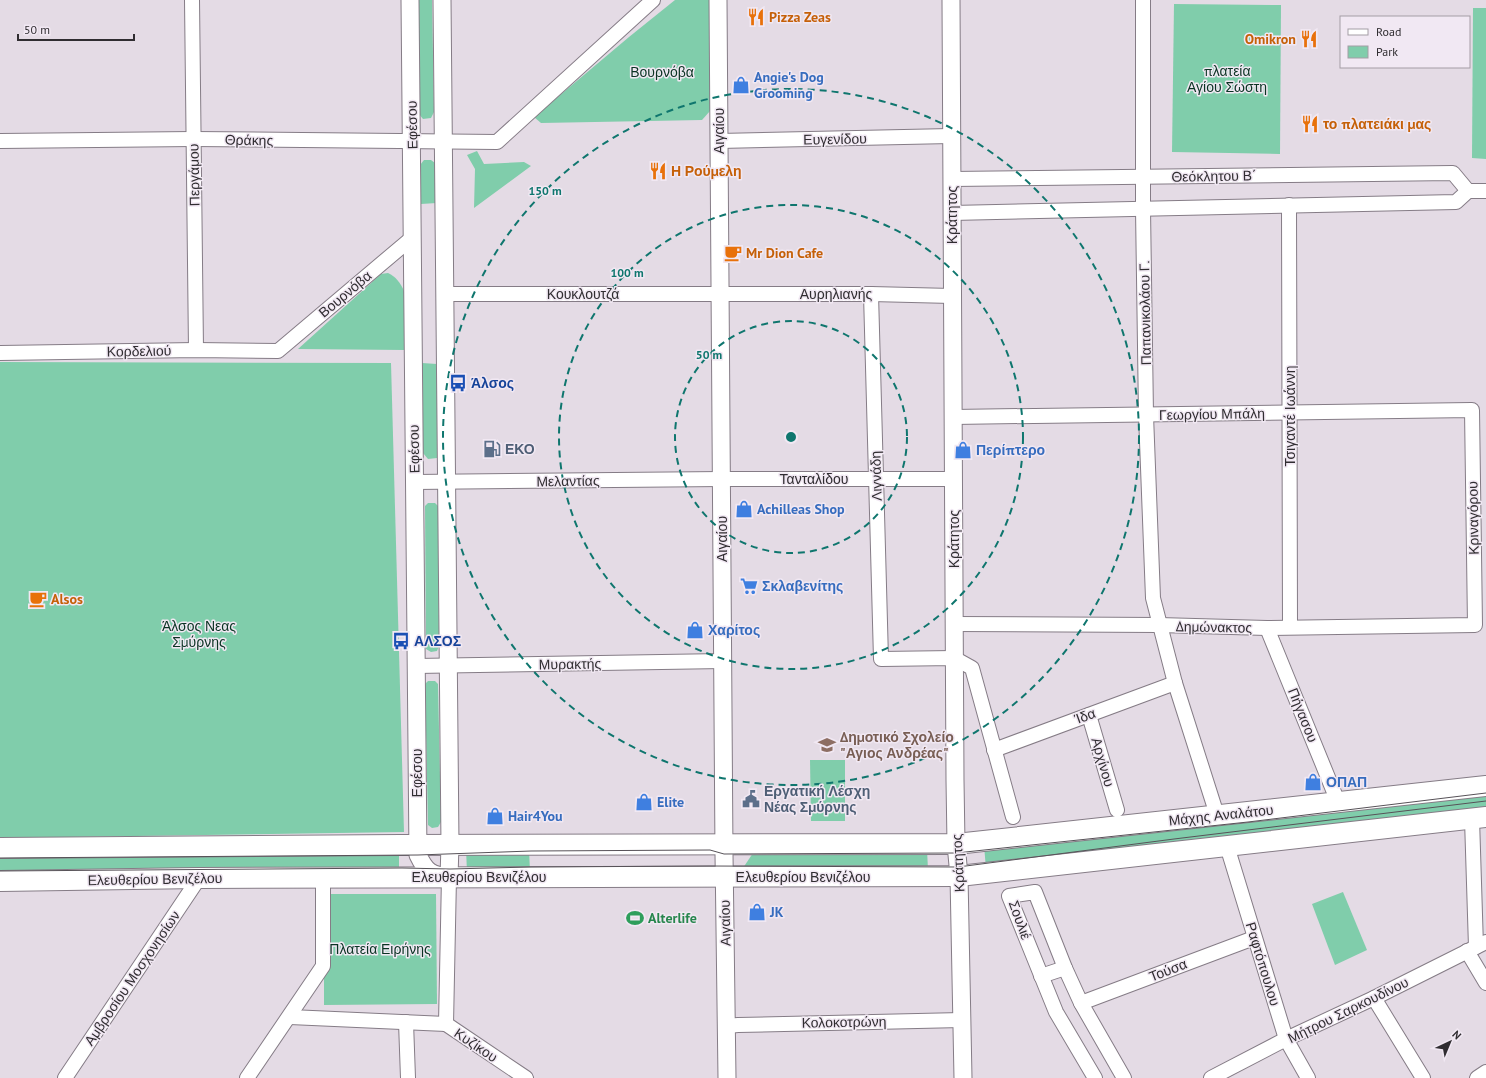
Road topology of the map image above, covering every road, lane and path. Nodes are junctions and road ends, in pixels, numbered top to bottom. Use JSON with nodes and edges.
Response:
{"nodes":[{"id":1,"x":192,"y":0,"type":"edge"},
{"id":2,"x":410,"y":0,"type":"edge"},
{"id":3,"x":442,"y":0,"type":"edge"},
{"id":4,"x":653,"y":0,"type":"edge"},
{"id":5,"x":718,"y":0,"type":"edge"},
{"id":6,"x":951,"y":0,"type":"edge"},
{"id":7,"x":1143,"y":0,"type":"edge"},
{"id":8,"x":951,"y":136,"type":"junction"},
{"id":9,"x":193,"y":139,"type":"junction"},
{"id":10,"x":0,"y":141,"type":"edge"},
{"id":11,"x":443,"y":141,"type":"junction"},
{"id":12,"x":719,"y":141,"type":"junction"},
{"id":13,"x":412,"y":142,"type":"junction"},
{"id":14,"x":1144,"y":177,"type":"junction"},
{"id":15,"x":952,"y":179,"type":"junction"},
{"id":16,"x":1468,"y":191,"type":"junction"},
{"id":17,"x":1486,"y":191,"type":"edge"},
{"id":18,"x":1289,"y":205,"type":"junction"},
{"id":19,"x":1143,"y":209,"type":"junction"},
{"id":20,"x":952,"y":213,"type":"junction"},
{"id":21,"x":413,"y":237,"type":"junction"},
{"id":22,"x":444,"y":294,"type":"junction"},
{"id":23,"x":721,"y":294,"type":"junction"},
{"id":24,"x":871,"y":294,"type":"junction"},
{"id":25,"x":952,"y":296,"type":"junction"},
{"id":26,"x":196,"y":350,"type":"junction"},
{"id":27,"x":278,"y":351,"type":"joint"},
{"id":28,"x":0,"y":353,"type":"edge"},
{"id":29,"x":1472,"y":410,"type":"joint"},
{"id":30,"x":1290,"y":413,"type":"junction"},
{"id":31,"x":1146,"y":415,"type":"junction"},
{"id":32,"x":953,"y":418,"type":"junction"},
{"id":33,"x":722,"y":479,"type":"junction"},
{"id":34,"x":876,"y":479,"type":"junction"},
{"id":35,"x":953,"y":479,"type":"junction"},
{"id":36,"x":415,"y":482,"type":"junction"},
{"id":37,"x":446,"y":482,"type":"junction"},
{"id":38,"x":954,"y":624,"type":"junction"},
{"id":39,"x":1159,"y":625,"type":"junction"},
{"id":40,"x":1475,"y":625,"type":"joint"},
{"id":41,"x":1290,"y":627,"type":"junction"},
{"id":42,"x":1267,"y":628,"type":"junction"},
{"id":43,"x":954,"y":658,"type":"junction"},
{"id":44,"x":723,"y":661,"type":"junction"},
{"id":45,"x":416,"y":666,"type":"junction"},
{"id":46,"x":448,"y":667,"type":"junction"},
{"id":47,"x":1175,"y":682,"type":"junction"},
{"id":48,"x":1089,"y":715,"type":"junction"},
{"id":49,"x":994,"y":750,"type":"junction"},
{"id":50,"x":1486,"y":786,"type":"edge"},
{"id":51,"x":1338,"y":802,"type":"junction"},
{"id":52,"x":1117,"y":810,"type":"dead end"},
{"id":53,"x":1217,"y":815,"type":"junction"},
{"id":54,"x":1013,"y":816,"type":"dead end"},
{"id":55,"x":1479,"y":818,"type":"edge"},
{"id":56,"x":956,"y":844,"type":"junction"},
{"id":57,"x":417,"y":845,"type":"junction"},
{"id":58,"x":450,"y":845,"type":"junction"},
{"id":59,"x":725,"y":846,"type":"junction"},
{"id":60,"x":1226,"y":846,"type":"junction"},
{"id":61,"x":0,"y":848,"type":"edge"},
{"id":62,"x":959,"y":876,"type":"junction"},
{"id":63,"x":450,"y":877,"type":"junction"},
{"id":64,"x":725,"y":877,"type":"junction"},
{"id":65,"x":199,"y":878,"type":"junction"},
{"id":66,"x":323,"y":878,"type":"junction"},
{"id":67,"x":0,"y":880,"type":"edge"},
{"id":68,"x":1254,"y":938,"type":"junction"},
{"id":69,"x":1476,"y":947,"type":"edge"},
{"id":70,"x":1065,"y":968,"type":"junction"},
{"id":71,"x":1041,"y":976,"type":"junction"},
{"id":72,"x":1486,"y":983,"type":"edge"},
{"id":73,"x":1374,"y":998,"type":"junction"},
{"id":74,"x":1081,"y":1003,"type":"junction"},
{"id":75,"x":290,"y":1017,"type":"junction"},
{"id":76,"x":962,"y":1020,"type":"junction"},
{"id":77,"x":406,"y":1022,"type":"junction"},
{"id":78,"x":446,"y":1024,"type":"junction"},
{"id":79,"x":727,"y":1026,"type":"junction"},
{"id":80,"x":1286,"y":1039,"type":"junction"},
{"id":81,"x":1486,"y":1072,"type":"edge"},
{"id":82,"x":65,"y":1078,"type":"edge"},
{"id":83,"x":247,"y":1078,"type":"edge"},
{"id":84,"x":408,"y":1078,"type":"edge"},
{"id":85,"x":526,"y":1078,"type":"edge"},
{"id":86,"x":727,"y":1078,"type":"edge"},
{"id":87,"x":963,"y":1078,"type":"edge"},
{"id":88,"x":1095,"y":1078,"type":"edge"},
{"id":89,"x":1124,"y":1078,"type":"edge"},
{"id":90,"x":1211,"y":1078,"type":"edge"},
{"id":91,"x":1308,"y":1078,"type":"edge"},
{"id":92,"x":1423,"y":1078,"type":"edge"},
{"id":93,"x":1477,"y":1078,"type":"edge"}],
"edges":[{"from":1,"to":9,"type":"street","name":"Περγάμου"},
{"from":2,"to":13,"type":"street","name":"Εφέσου"},
{"from":3,"to":11,"type":"street"},
{"from":4,"to":11,"type":"street","name":"Θράκης"},
{"from":5,"to":12,"type":"street","name":"Αιγαίου"},
{"from":6,"to":8,"type":"street","name":"Κράτητος"},
{"from":7,"to":14,"type":"street","name":"Παπανικολάου Γ."},
{"from":8,"to":12,"type":"street","name":"Ευγενίδου"},
{"from":8,"to":15,"type":"street","name":"Κράτητος"},
{"from":9,"to":10,"type":"street","name":"Θράκης"},
{"from":9,"to":13,"type":"street","name":"Θράκης"},
{"from":9,"to":26,"type":"street","name":"Περγάμου"},
{"from":11,"to":13,"type":"street","name":"Θράκης"},
{"from":11,"to":22,"type":"street"},
{"from":12,"to":23,"type":"street","name":"Αιγαίου"},
{"from":13,"to":21,"type":"street","name":"Εφέσου"},
{"from":14,"to":15,"type":"street","name":"Θεόκλητου Β΄"},
{"from":14,"to":16,"type":"street","name":"Θεόκλητου Β΄"},
{"from":14,"to":19,"type":"street","name":"Παπανικολάου Γ."},
{"from":15,"to":20,"type":"street","name":"Κράτητος"},
{"from":16,"to":17,"type":"street"},
{"from":16,"to":18,"type":"street"},
{"from":18,"to":19,"type":"street"},
{"from":18,"to":30,"type":"street","name":"Τσιγαντέ Ιωάννη"},
{"from":19,"to":20,"type":"street"},
{"from":19,"to":31,"type":"street","name":"Παπανικολάου Γ."},
{"from":20,"to":25,"type":"street","name":"Κράτητος"},
{"from":21,"to":27,"type":"street","name":"Βουρνόβα"},
{"from":21,"to":36,"type":"street","name":"Εφέσου"},
{"from":22,"to":23,"type":"street","name":"Κουκλουτζά"},
{"from":22,"to":37,"type":"street"},
{"from":23,"to":24,"type":"street","name":"Αυρηλιανής"},
{"from":23,"to":33,"type":"street","name":"Αιγαίου"},
{"from":24,"to":25,"type":"street","name":"Αυρηλιανής"},
{"from":24,"to":34,"type":"street","name":"Λιγνάδη"},
{"from":25,"to":32,"type":"street","name":"Κράτητος"},
{"from":26,"to":27,"type":"street","name":"Κορδελιού"},
{"from":26,"to":28,"type":"street","name":"Κορδελιού"},
{"from":29,"to":30,"type":"street","name":"Γεωργίου Μπάλη"},
{"from":29,"to":40,"type":"street","name":"Κριναγόρου"},
{"from":30,"to":31,"type":"street","name":"Γεωργίου Μπάλη"},
{"from":30,"to":41,"type":"street","name":"Τσιγαντέ Ιωάννη"},
{"from":31,"to":32,"type":"street","name":"Γεωργίου Μπάλη"},
{"from":31,"to":39,"type":"street","name":"Παπανικολάου Γ."},
{"from":32,"to":35,"type":"street","name":"Κράτητος"},
{"from":33,"to":34,"type":"street","name":"Τανταλίδου"},
{"from":33,"to":37,"type":"street","name":"Μελαντίας"},
{"from":33,"to":44,"type":"street","name":"Αιγαίου"},
{"from":34,"to":35,"type":"street","name":"Τανταλίδου"},
{"from":34,"to":43,"type":"street","name":"Λιγνάδη"},
{"from":35,"to":38,"type":"street","name":"Κράτητος"},
{"from":36,"to":37,"type":"street","name":"Μελαντίας"},
{"from":36,"to":45,"type":"street","name":"Εφέσου"},
{"from":37,"to":46,"type":"street"},
{"from":38,"to":39,"type":"street","name":"Δημώνακτος"},
{"from":38,"to":43,"type":"street","name":"Κράτητος"},
{"from":39,"to":42,"type":"street","name":"Δημώνακτος"},
{"from":39,"to":47,"type":"street"},
{"from":40,"to":41,"type":"street","name":"Δημώνακτος"},
{"from":41,"to":42,"type":"street","name":"Δημώνακτος"},
{"from":42,"to":51,"type":"street","name":"Πήγασου"},
{"from":43,"to":49,"type":"street"},
{"from":43,"to":56,"type":"street","name":"Κράτητος"},
{"from":44,"to":46,"type":"street","name":"Μυρακτής"},
{"from":44,"to":59,"type":"street","name":"Αιγαίου"},
{"from":45,"to":46,"type":"street","name":"Μυρακτής"},
{"from":45,"to":57,"type":"street","name":"Εφέσου"},
{"from":46,"to":58,"type":"street"},
{"from":47,"to":48,"type":"street","name":"Ίδα"},
{"from":47,"to":53,"type":"street"},
{"from":48,"to":49,"type":"street","name":"Ίδα"},
{"from":48,"to":52,"type":"street","name":"Αρχίνου"},
{"from":49,"to":54,"type":"street"},
{"from":50,"to":51,"type":"main road","name":"Μάχης Αναλάτου"},
{"from":51,"to":53,"type":"main road","name":"Μάχης Αναλάτου"},
{"from":53,"to":56,"type":"main road","name":"Μάχης Αναλάτου"},
{"from":55,"to":60,"type":"main road"},
{"from":55,"to":69,"type":"street"},
{"from":56,"to":59,"type":"main road"},
{"from":56,"to":62,"type":"street","name":"Κράτητος"},
{"from":57,"to":58,"type":"main road"},
{"from":57,"to":61,"type":"main road"},
{"from":57,"to":63,"type":"street","name":"Εφέσου"},
{"from":58,"to":59,"type":"main road"},
{"from":58,"to":63,"type":"street"},
{"from":59,"to":64,"type":"street","name":"Αιγαίου"},
{"from":60,"to":62,"type":"main road"},
{"from":60,"to":68,"type":"street","name":"Ραφτόπουλου"},
{"from":62,"to":64,"type":"main road","name":"Ελευθερίου Βενιζέλου"},
{"from":62,"to":76,"type":"street","name":"Κράτητος"},
{"from":63,"to":64,"type":"main road","name":"Ελευθερίου Βενιζέλου"},
{"from":63,"to":66,"type":"main road","name":"Ελευθερίου Βενιζέλου"},
{"from":63,"to":78,"type":"street"},
{"from":64,"to":79,"type":"street","name":"Αιγαίου"},
{"from":65,"to":66,"type":"main road","name":"Ελευθερίου Βενιζέλου"},
{"from":65,"to":67,"type":"main road","name":"Ελευθερίου Βενιζέλου"},
{"from":65,"to":82,"type":"street","name":"Αμβροσίου Μοσχονησίων"},
{"from":66,"to":75,"type":"street"},
{"from":68,"to":74,"type":"street","name":"Τούσα"},
{"from":68,"to":80,"type":"street","name":"Ραφτόπουλου"},
{"from":69,"to":72,"type":"street"},
{"from":69,"to":73,"type":"street","name":"Μήτρου Σαρκουδίνου"},
{"from":70,"to":71,"type":"street"},
{"from":70,"to":71,"type":"street","name":"Σουλιέ"},
{"from":70,"to":74,"type":"street","name":"Σουλιέ"},
{"from":71,"to":88,"type":"street","name":"Σουλιέ"},
{"from":73,"to":80,"type":"street","name":"Μήτρου Σαρκουδίνου"},
{"from":73,"to":92,"type":"street"},
{"from":74,"to":89,"type":"street","name":"Σουλιέ"},
{"from":75,"to":77,"type":"street"},
{"from":75,"to":83,"type":"street"},
{"from":76,"to":79,"type":"street","name":"Κολοκοτρώνη"},
{"from":76,"to":87,"type":"street","name":"Κράτητος"},
{"from":77,"to":78,"type":"street"},
{"from":77,"to":84,"type":"street"},
{"from":78,"to":85,"type":"street","name":"Κυζίκου"},
{"from":79,"to":86,"type":"street","name":"Αιγαίου"},
{"from":80,"to":90,"type":"street","name":"Μήτρου Σαρκουδίνου"},
{"from":80,"to":91,"type":"street","name":"Ραφτόπουλου"},
{"from":81,"to":93,"type":"street"}]}
